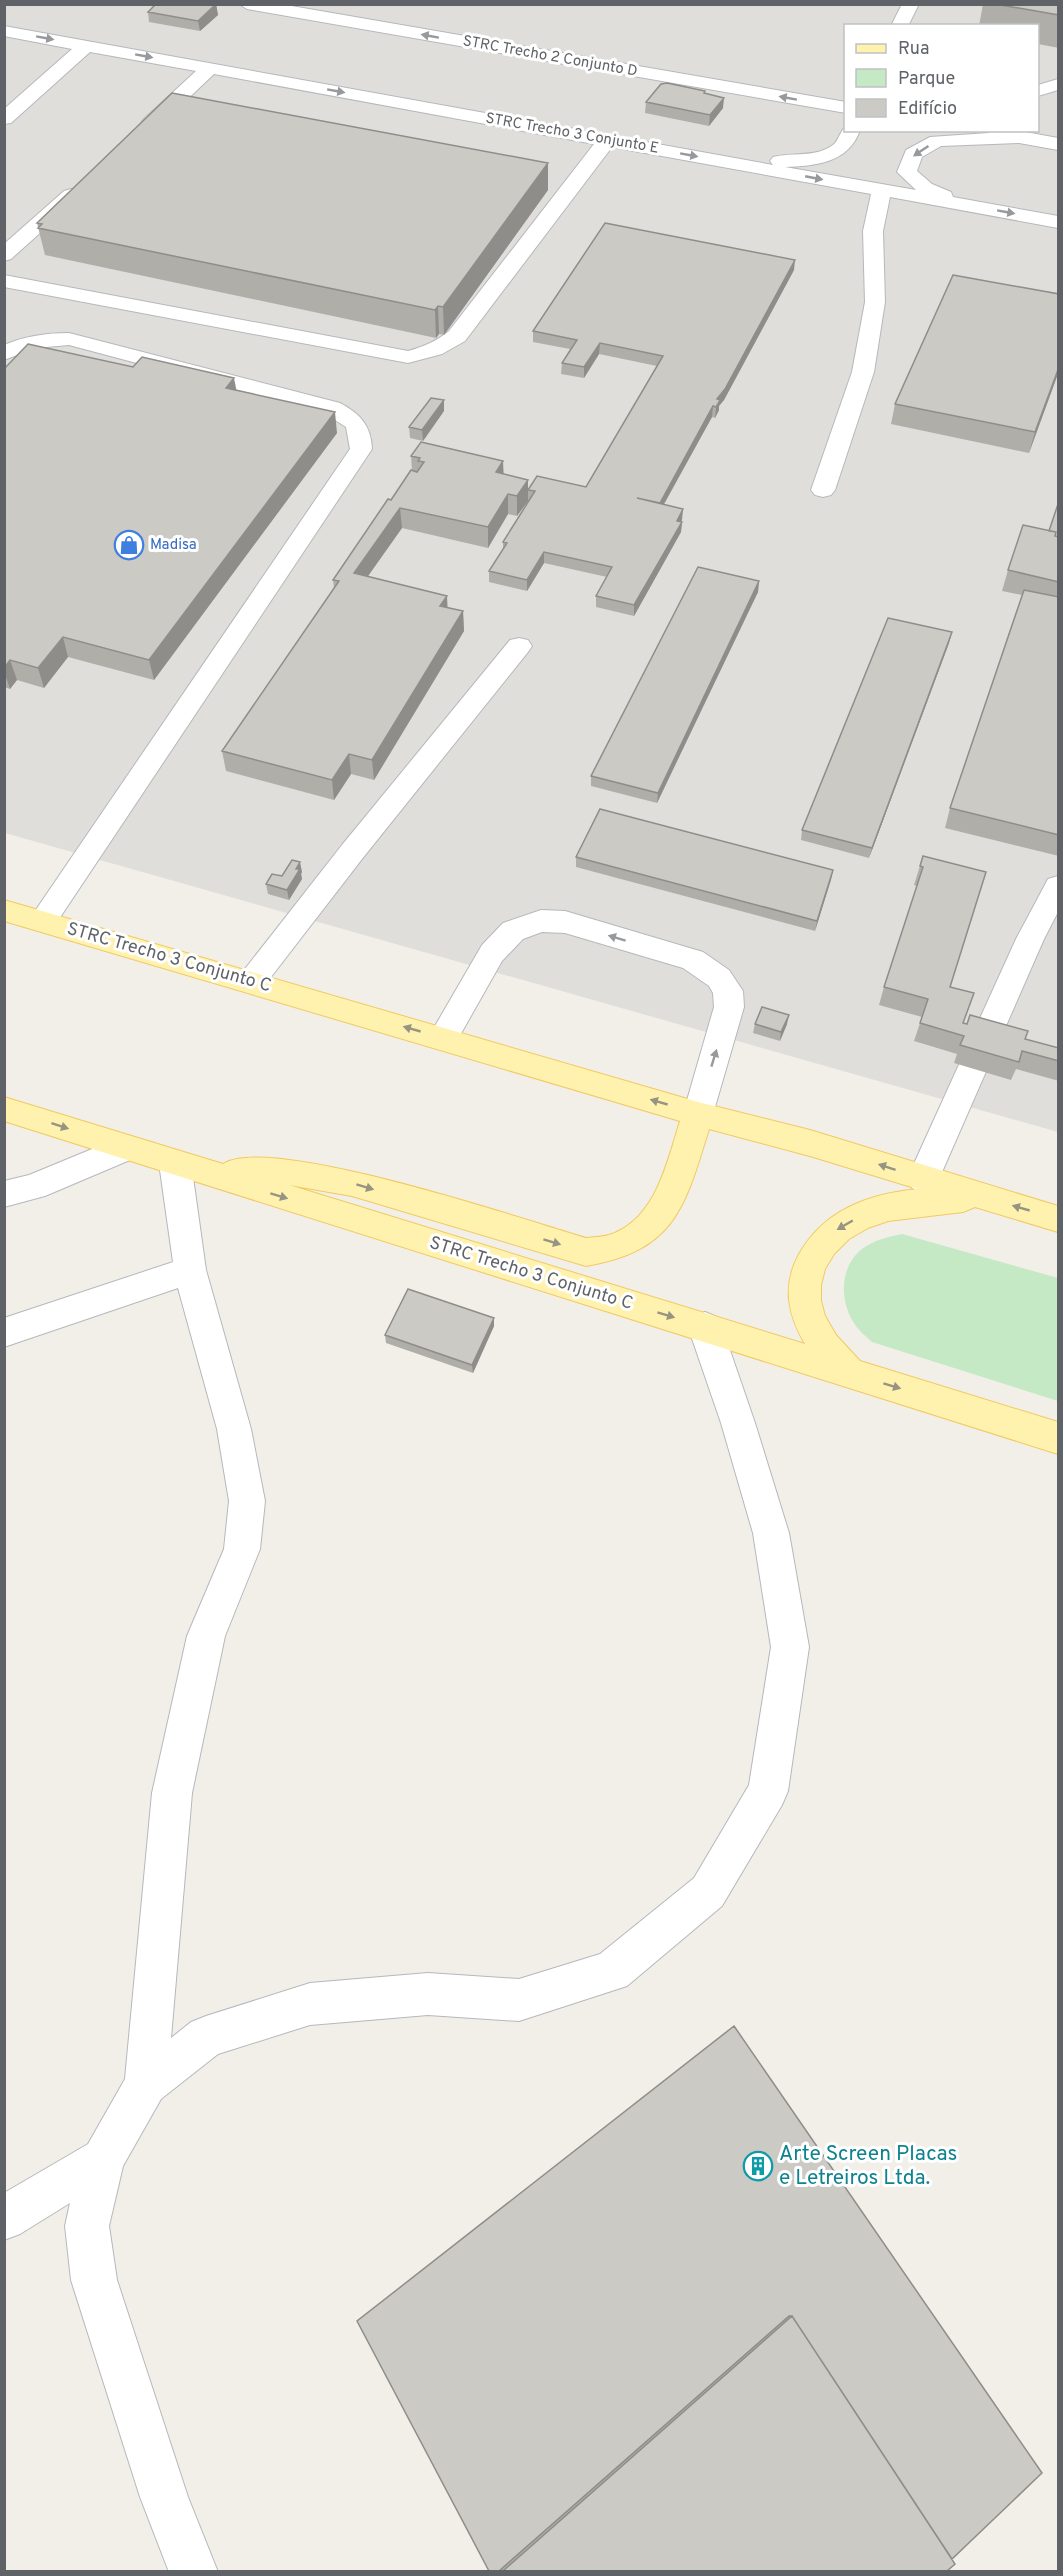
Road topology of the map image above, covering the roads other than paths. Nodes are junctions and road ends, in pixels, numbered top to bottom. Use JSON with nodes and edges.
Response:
{"nodes":[{"id":1,"x":364,"y":4,"type":"edge"},
{"id":2,"x":911,"y":4,"type":"edge"},
{"id":3,"x":250,"y":5,"type":"edge"},
{"id":4,"x":346,"y":22,"type":"junction"},
{"id":5,"x":900,"y":24,"type":"edge"},
{"id":6,"x":4,"y":31,"type":"edge"},
{"id":7,"x":86,"y":46,"type":"junction"},
{"id":8,"x":210,"y":68,"type":"junction"},
{"id":9,"x":1059,"y":84,"type":"edge"},
{"id":10,"x":1039,"y":92,"type":"edge"},
{"id":11,"x":844,"y":108,"type":"edge"},
{"id":12,"x":4,"y":119,"type":"edge"},
{"id":13,"x":850,"y":132,"type":"edge"},
{"id":14,"x":1000,"y":133,"type":"edge"},
{"id":15,"x":133,"y":139,"type":"edge"},
{"id":16,"x":607,"y":140,"type":"junction"},
{"id":17,"x":1059,"y":144,"type":"edge"},
{"id":18,"x":715,"y":159,"type":"junction"},
{"id":19,"x":82,"y":185,"type":"edge"},
{"id":20,"x":882,"y":190,"type":"junction"},
{"id":21,"x":968,"y":206,"type":"junction"},
{"id":22,"x":1059,"y":222,"type":"edge"},
{"id":23,"x":4,"y":255,"type":"edge"},
{"id":24,"x":4,"y":281,"type":"edge"},
{"id":25,"x":4,"y":354,"type":"edge"},
{"id":26,"x":823,"y":490,"type":"dead end"},
{"id":27,"x":519,"y":646,"type":"dead end"},
{"id":28,"x":1059,"y":886,"type":"edge"},
{"id":29,"x":4,"y":910,"type":"edge"},
{"id":30,"x":43,"y":921,"type":"junction"},
{"id":31,"x":251,"y":982,"type":"junction"},
{"id":32,"x":443,"y":1038,"type":"junction"},
{"id":33,"x":4,"y":1108,"type":"edge"},
{"id":34,"x":698,"y":1114,"type":"junction"},
{"id":35,"x":126,"y":1148,"type":"junction"},
{"id":36,"x":189,"y":1168,"type":"junction"},
{"id":37,"x":923,"y":1179,"type":"junction"},
{"id":38,"x":4,"y":1194,"type":"edge"},
{"id":39,"x":983,"y":1197,"type":"junction"},
{"id":40,"x":1059,"y":1219,"type":"edge"},
{"id":41,"x":190,"y":1270,"type":"junction"},
{"id":42,"x":705,"y":1327,"type":"junction"},
{"id":43,"x":4,"y":1333,"type":"edge"},
{"id":44,"x":849,"y":1372,"type":"junction"},
{"id":45,"x":1059,"y":1438,"type":"edge"},
{"id":46,"x":146,"y":2084,"type":"junction"},
{"id":47,"x":103,"y":2159,"type":"junction"},
{"id":48,"x":4,"y":2218,"type":"edge"},
{"id":49,"x":194,"y":2571,"type":"edge"}],
"edges":[{"from":1,"to":4,"type":"street"},
{"from":2,"to":5,"type":"street"},
{"from":3,"to":4,"type":"street","name":"STRC Trecho 2 Conjunto D"},
{"from":11,"to":4,"type":"street","name":"STRC Trecho 2 Conjunto D","one_way":true},
{"from":6,"to":7,"type":"street","name":"STRC Trecho 3 Conjunto E","one_way":true},
{"from":7,"to":8,"type":"street","name":"STRC Trecho 3 Conjunto E","one_way":true},
{"from":7,"to":12,"type":"street"},
{"from":8,"to":15,"type":"street"},
{"from":8,"to":16,"type":"street","name":"STRC Trecho 3 Conjunto E","one_way":true},
{"from":9,"to":10,"type":"street"},
{"from":13,"to":18,"type":"street"},
{"from":14,"to":17,"type":"street"},
{"from":14,"to":21,"type":"street","one_way":true},
{"from":16,"to":18,"type":"street","name":"STRC Trecho 3 Conjunto E","one_way":true},
{"from":16,"to":24,"type":"street"},
{"from":18,"to":20,"type":"street","name":"STRC Trecho 3 Conjunto E","one_way":true},
{"from":19,"to":23,"type":"street"},
{"from":20,"to":21,"type":"street","name":"STRC Trecho 3 Conjunto E"},
{"from":20,"to":26,"type":"street"},
{"from":21,"to":22,"type":"street","name":"STRC Trecho 3 Conjunto E","one_way":true},
{"from":25,"to":30,"type":"street"},
{"from":27,"to":31,"type":"street"},
{"from":28,"to":37,"type":"street"},
{"from":29,"to":30,"type":"main road","name":"STRC Trecho 3 Conjunto C"},
{"from":30,"to":31,"type":"main road","name":"STRC Trecho 3 Conjunto C"},
{"from":32,"to":31,"type":"main road","name":"STRC Trecho 3 Conjunto C","one_way":true},
{"from":34,"to":32,"type":"main road","name":"STRC Trecho 3 Conjunto C","one_way":true},
{"from":34,"to":32,"type":"street","one_way":true},
{"from":33,"to":35,"type":"main road","name":"STRC Trecho 3 Conjunto C","one_way":true},
{"from":36,"to":34,"type":"main road","one_way":true},
{"from":37,"to":34,"type":"main road","name":"STRC Trecho 3 Conjunto C","one_way":true},
{"from":35,"to":36,"type":"main road","name":"STRC Trecho 3 Conjunto C"},
{"from":35,"to":38,"type":"street"},
{"from":36,"to":41,"type":"street"},
{"from":36,"to":42,"type":"main road","name":"STRC Trecho 3 Conjunto C","one_way":true},
{"from":37,"to":39,"type":"main road","name":"STRC Trecho 3 Conjunto C"},
{"from":40,"to":39,"type":"main road","name":"STRC Trecho 3 Conjunto C","one_way":true},
{"from":39,"to":44,"type":"main road","one_way":true},
{"from":41,"to":43,"type":"street"},
{"from":41,"to":46,"type":"street"},
{"from":42,"to":44,"type":"main road","name":"STRC Trecho 3 Conjunto C"},
{"from":42,"to":46,"type":"street"},
{"from":44,"to":45,"type":"main road","name":"STRC Trecho 3 Conjunto C","one_way":true},
{"from":46,"to":47,"type":"street"},
{"from":47,"to":48,"type":"street"},
{"from":47,"to":49,"type":"street"}]}
